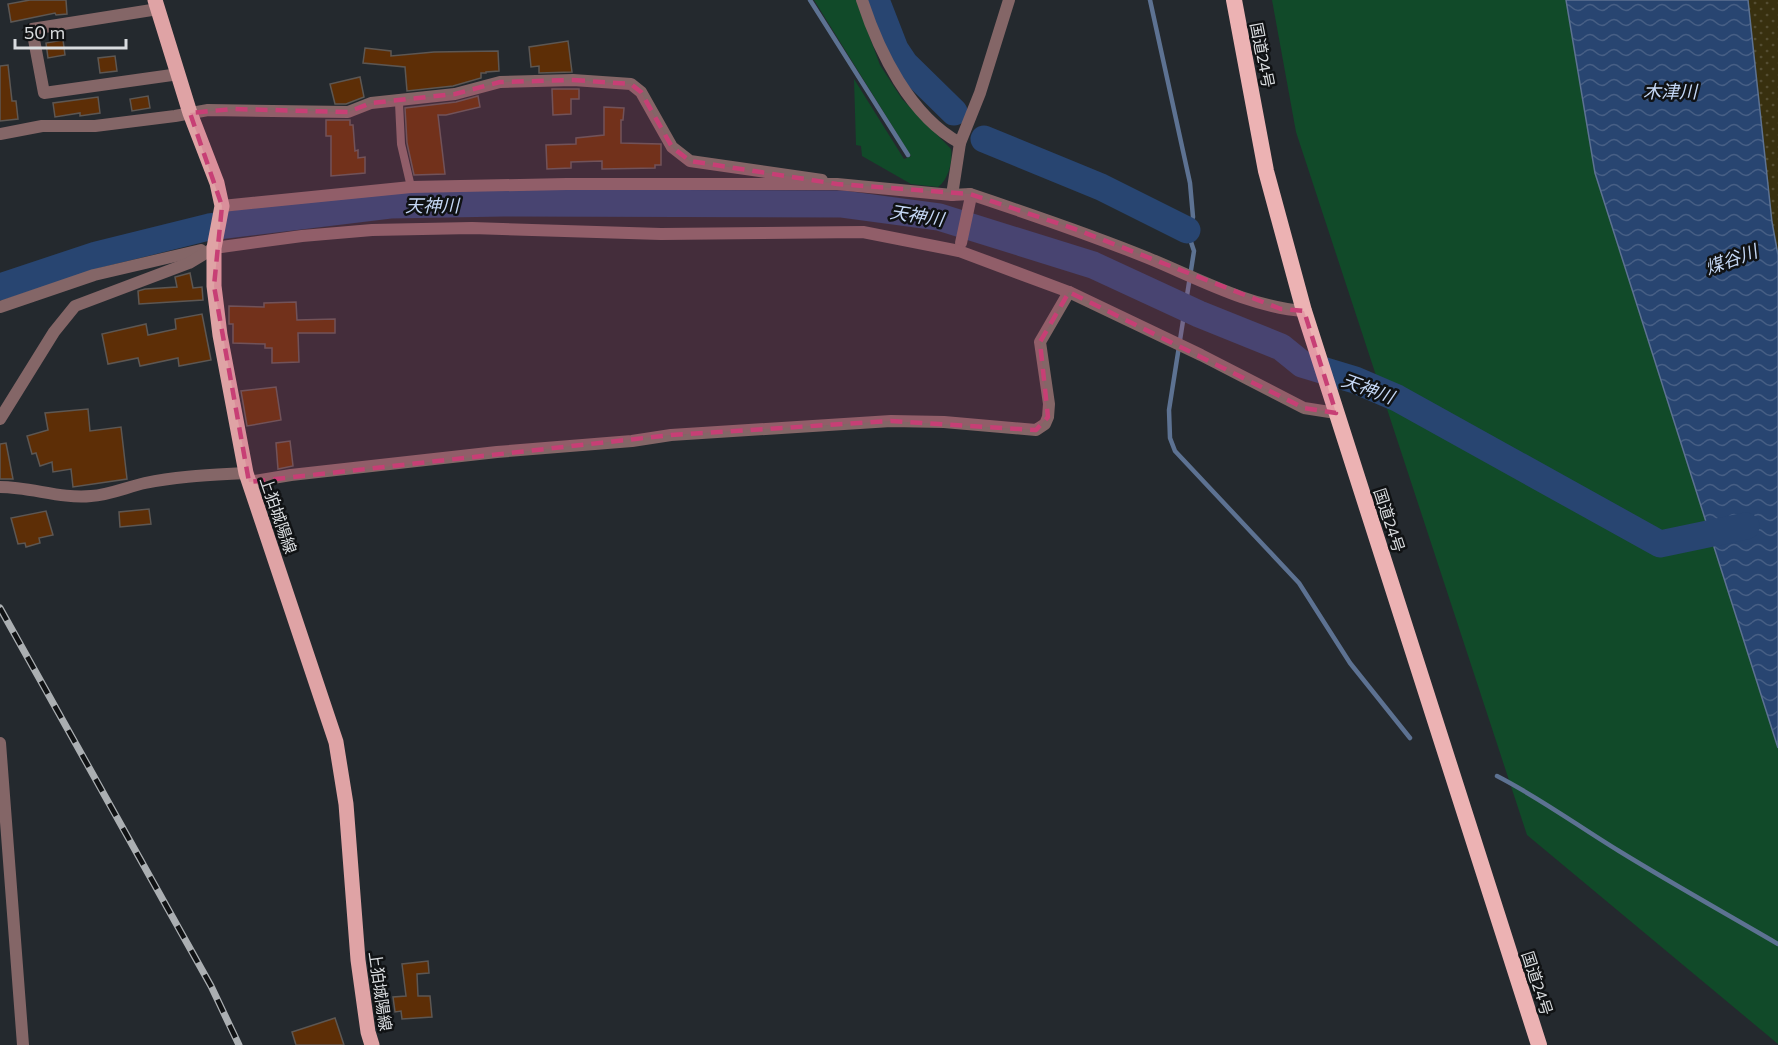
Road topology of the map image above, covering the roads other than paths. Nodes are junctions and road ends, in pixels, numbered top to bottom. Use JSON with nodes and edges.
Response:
{"nodes":[{"id":1,"x":862,"y":0,"type":"edge"},
{"id":2,"x":1009,"y":0,"type":"edge"},
{"id":3,"x":1234,"y":0,"type":"edge"},
{"id":4,"x":156,"y":5,"type":"edge"},
{"id":5,"x":179,"y":74,"type":"junction"},
{"id":6,"x":401,"y":99,"type":"junction"},
{"id":7,"x":190,"y":113,"type":"junction"},
{"id":8,"x":0,"y":134,"type":"edge"},
{"id":9,"x":960,"y":143,"type":"junction"},
{"id":10,"x":837,"y":184,"type":"junction"},
{"id":11,"x":411,"y":187,"type":"junction"},
{"id":12,"x":952,"y":195,"type":"junction"},
{"id":13,"x":970,"y":198,"type":"junction"},
{"id":14,"x":221,"y":209,"type":"junction"},
{"id":15,"x":215,"y":242,"type":"junction"},
{"id":16,"x":960,"y":247,"type":"junction"},
{"id":17,"x":1069,"y":292,"type":"junction"},
{"id":18,"x":0,"y":308,"type":"edge"},
{"id":19,"x":1304,"y":311,"type":"junction"},
{"id":20,"x":1336,"y":413,"type":"junction"},
{"id":21,"x":0,"y":419,"type":"edge"},
{"id":22,"x":247,"y":478,"type":"junction"},
{"id":23,"x":0,"y":487,"type":"edge"},
{"id":24,"x":0,"y":743,"type":"edge"},
{"id":25,"x":23,"y":1045,"type":"edge"},
{"id":26,"x":372,"y":1045,"type":"edge"},
{"id":27,"x":1539,"y":1045,"type":"edge"}],
"edges":[{"from":1,"to":9,"type":"street"},
{"from":2,"to":9,"type":"street"},
{"from":3,"to":19,"type":"highway","name":"国道24号"},
{"from":4,"to":5,"type":"main road","name":"上狛城陽線"},
{"from":4,"to":5,"type":"street"},
{"from":5,"to":7,"type":"main road","name":"上狛城陽線"},
{"from":6,"to":7,"type":"street"},
{"from":6,"to":10,"type":"street"},
{"from":6,"to":11,"type":"lane"},
{"from":7,"to":8,"type":"street"},
{"from":7,"to":14,"type":"main road","name":"上狛城陽線"},
{"from":9,"to":12,"type":"street"},
{"from":10,"to":11,"type":"street"},
{"from":10,"to":12,"type":"street"},
{"from":11,"to":14,"type":"street"},
{"from":12,"to":13,"type":"street"},
{"from":13,"to":16,"type":"street"},
{"from":13,"to":19,"type":"street"},
{"from":14,"to":15,"type":"main road","name":"上狛城陽線"},
{"from":15,"to":16,"type":"street"},
{"from":15,"to":18,"type":"street"},
{"from":15,"to":21,"type":"street"},
{"from":15,"to":22,"type":"main road","name":"上狛城陽線"},
{"from":16,"to":17,"type":"street"},
{"from":17,"to":20,"type":"street"},
{"from":17,"to":22,"type":"street"},
{"from":19,"to":20,"type":"highway","name":"国道24号"},
{"from":20,"to":27,"type":"highway","name":"国道24号"},
{"from":22,"to":23,"type":"street"},
{"from":22,"to":26,"type":"main road","name":"上狛城陽線"},
{"from":24,"to":25,"type":"street"}]}
